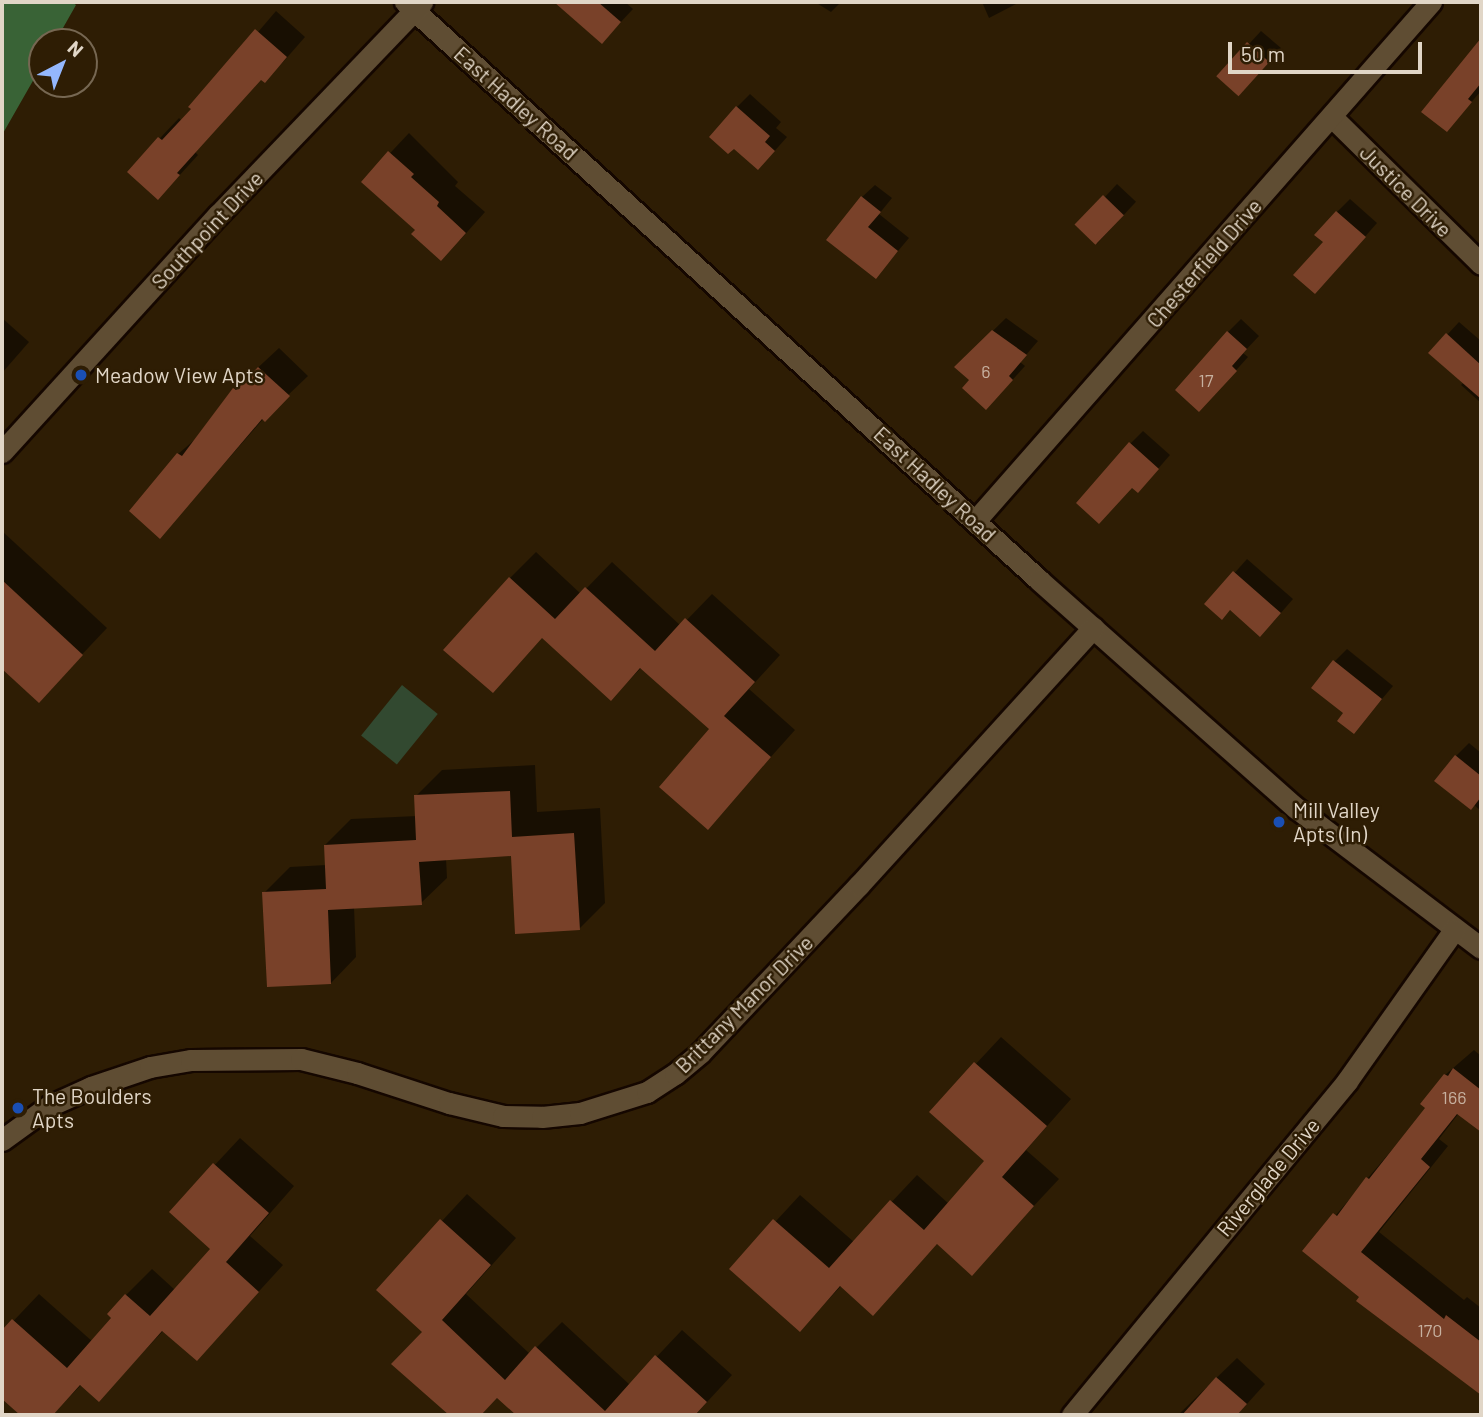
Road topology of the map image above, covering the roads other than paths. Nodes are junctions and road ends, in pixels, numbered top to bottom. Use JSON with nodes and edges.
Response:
{"nodes":[{"id":1,"x":1431,"y":2,"type":"edge"},
{"id":2,"x":414,"y":5,"type":"edge"},
{"id":3,"x":1332,"y":117,"type":"junction"},
{"id":4,"x":1481,"y":264,"type":"edge"},
{"id":5,"x":2,"y":452,"type":"edge"},
{"id":6,"x":975,"y":521,"type":"junction"},
{"id":7,"x":1093,"y":628,"type":"junction"},
{"id":8,"x":1454,"y":930,"type":"junction"},
{"id":9,"x":1481,"y":948,"type":"edge"},
{"id":10,"x":2,"y":1140,"type":"edge"},
{"id":11,"x":1072,"y":1415,"type":"edge"}],
"edges":[{"from":1,"to":3,"type":"street","name":"Chesterfield Drive"},
{"from":2,"to":5,"type":"street","name":"Southpoint Drive"},
{"from":2,"to":6,"type":"street","name":"East Hadley Road"},
{"from":3,"to":4,"type":"street","name":"Justice Drive"},
{"from":3,"to":6,"type":"street","name":"Chesterfield Drive"},
{"from":6,"to":7,"type":"street","name":"East Hadley Road"},
{"from":7,"to":8,"type":"street","name":"East Hadley Road"},
{"from":7,"to":10,"type":"street","name":"Brittany Manor Drive"},
{"from":8,"to":9,"type":"street","name":"East Hadley Road"},
{"from":8,"to":11,"type":"street","name":"Riverglade Drive"}]}
